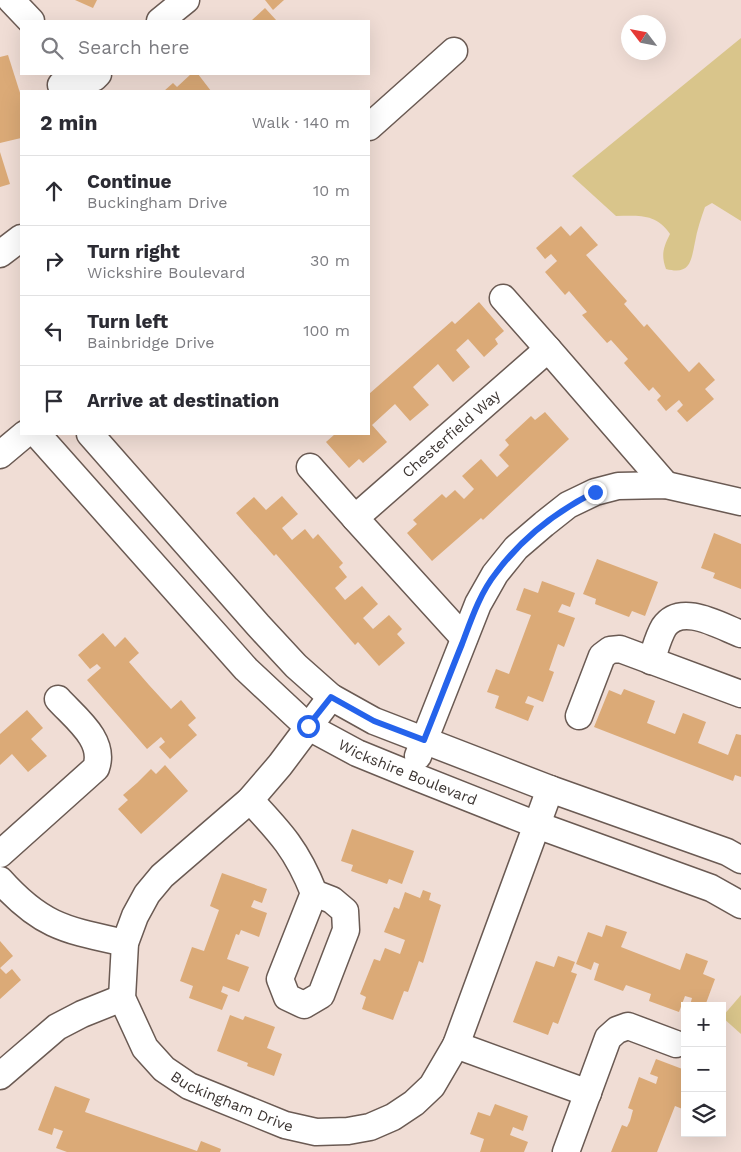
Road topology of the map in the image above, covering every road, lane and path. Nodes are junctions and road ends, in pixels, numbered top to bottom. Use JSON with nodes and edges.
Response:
{"nodes":[{"id":1,"x":11,"y":0,"type":"edge"},
{"id":2,"x":186,"y":0,"type":"edge"},
{"id":3,"x":30,"y":20,"type":"edge"},
{"id":4,"x":161,"y":20,"type":"edge"},
{"id":5,"x":454,"y":51,"type":"dead end"},
{"id":6,"x":97,"y":75,"type":"edge"},
{"id":7,"x":61,"y":83,"type":"edge"},
{"id":8,"x":370,"y":126,"type":"edge"},
{"id":9,"x":20,"y":239,"type":"edge"},
{"id":10,"x":0,"y":254,"type":"edge"},
{"id":11,"x":503,"y":298,"type":"dead end"},
{"id":12,"x":548,"y":349,"type":"junction"},
{"id":13,"x":24,"y":435,"type":"edge"},
{"id":14,"x":38,"y":435,"type":"edge"},
{"id":15,"x":91,"y":435,"type":"edge"},
{"id":16,"x":0,"y":456,"type":"edge"},
{"id":17,"x":310,"y":467,"type":"dead end"},
{"id":18,"x":666,"y":485,"type":"junction"},
{"id":19,"x":741,"y":502,"type":"edge"},
{"id":20,"x":355,"y":518,"type":"junction"},
{"id":21,"x":741,"y":634,"type":"edge"},
{"id":22,"x":464,"y":638,"type":"junction"},
{"id":23,"x":651,"y":661,"type":"junction"},
{"id":24,"x":741,"y":694,"type":"edge"},
{"id":25,"x":331,"y":697,"type":"junction"},
{"id":26,"x":58,"y":699,"type":"dead end"},
{"id":27,"x":579,"y":716,"type":"dead end"},
{"id":28,"x":308,"y":726,"type":"junction"},
{"id":29,"x":424,"y":740,"type":"junction"},
{"id":30,"x":410,"y":776,"type":"junction"},
{"id":31,"x":550,"y":788,"type":"junction"},
{"id":32,"x":250,"y":800,"type":"junction"},
{"id":33,"x":537,"y":824,"type":"junction"},
{"id":34,"x":0,"y":854,"type":"edge"},
{"id":35,"x":741,"y":860,"type":"edge"},
{"id":36,"x":0,"y":880,"type":"edge"},
{"id":37,"x":314,"y":893,"type":"dead end"},
{"id":38,"x":741,"y":905,"type":"edge"},
{"id":39,"x":125,"y":944,"type":"junction"},
{"id":40,"x":122,"y":998,"type":"junction"},
{"id":41,"x":676,"y":1044,"type":"dead end"},
{"id":42,"x":456,"y":1045,"type":"junction"},
{"id":43,"x":0,"y":1076,"type":"edge"},
{"id":44,"x":588,"y":1093,"type":"junction"},
{"id":45,"x":566,"y":1152,"type":"edge"}],
"edges":[{"from":1,"to":3,"type":"street"},
{"from":2,"to":4,"type":"street"},
{"from":5,"to":8,"type":"street"},
{"from":6,"to":7,"type":"street"},
{"from":9,"to":10,"type":"street"},
{"from":11,"to":12,"type":"street"},
{"from":12,"to":18,"type":"street"},
{"from":12,"to":20,"type":"street","name":"Chesterfield Way"},
{"from":13,"to":16,"type":"street"},
{"from":14,"to":28,"type":"street","name":"Wickshire Boulevard"},
{"from":15,"to":25,"type":"street"},
{"from":17,"to":20,"type":"street"},
{"from":18,"to":19,"type":"street"},
{"from":18,"to":22,"type":"street"},
{"from":20,"to":22,"type":"street"},
{"from":21,"to":23,"type":"street"},
{"from":22,"to":29,"type":"street"},
{"from":23,"to":24,"type":"street"},
{"from":23,"to":27,"type":"street"},
{"from":25,"to":28,"type":"street","name":"Buckingham Drive"},
{"from":25,"to":29,"type":"street"},
{"from":26,"to":34,"type":"street"},
{"from":28,"to":30,"type":"street","name":"Wickshire Boulevard"},
{"from":28,"to":32,"type":"street","name":"Buckingham Drive"},
{"from":29,"to":30,"type":"street"},
{"from":29,"to":31,"type":"street"},
{"from":30,"to":33,"type":"street","name":"Wickshire Boulevard"},
{"from":31,"to":33,"type":"street","name":"Buckingham Drive"},
{"from":31,"to":35,"type":"street"},
{"from":32,"to":37,"type":"street"},
{"from":32,"to":39,"type":"street","name":"Buckingham Drive"},
{"from":33,"to":38,"type":"street","name":"Wickshire Boulevard"},
{"from":33,"to":42,"type":"street","name":"Buckingham Drive"},
{"from":36,"to":39,"type":"street"},
{"from":39,"to":40,"type":"street","name":"Buckingham Drive"},
{"from":40,"to":42,"type":"street","name":"Buckingham Drive"},
{"from":40,"to":43,"type":"street"},
{"from":41,"to":44,"type":"street"},
{"from":42,"to":44,"type":"street"},
{"from":44,"to":45,"type":"street"}]}
